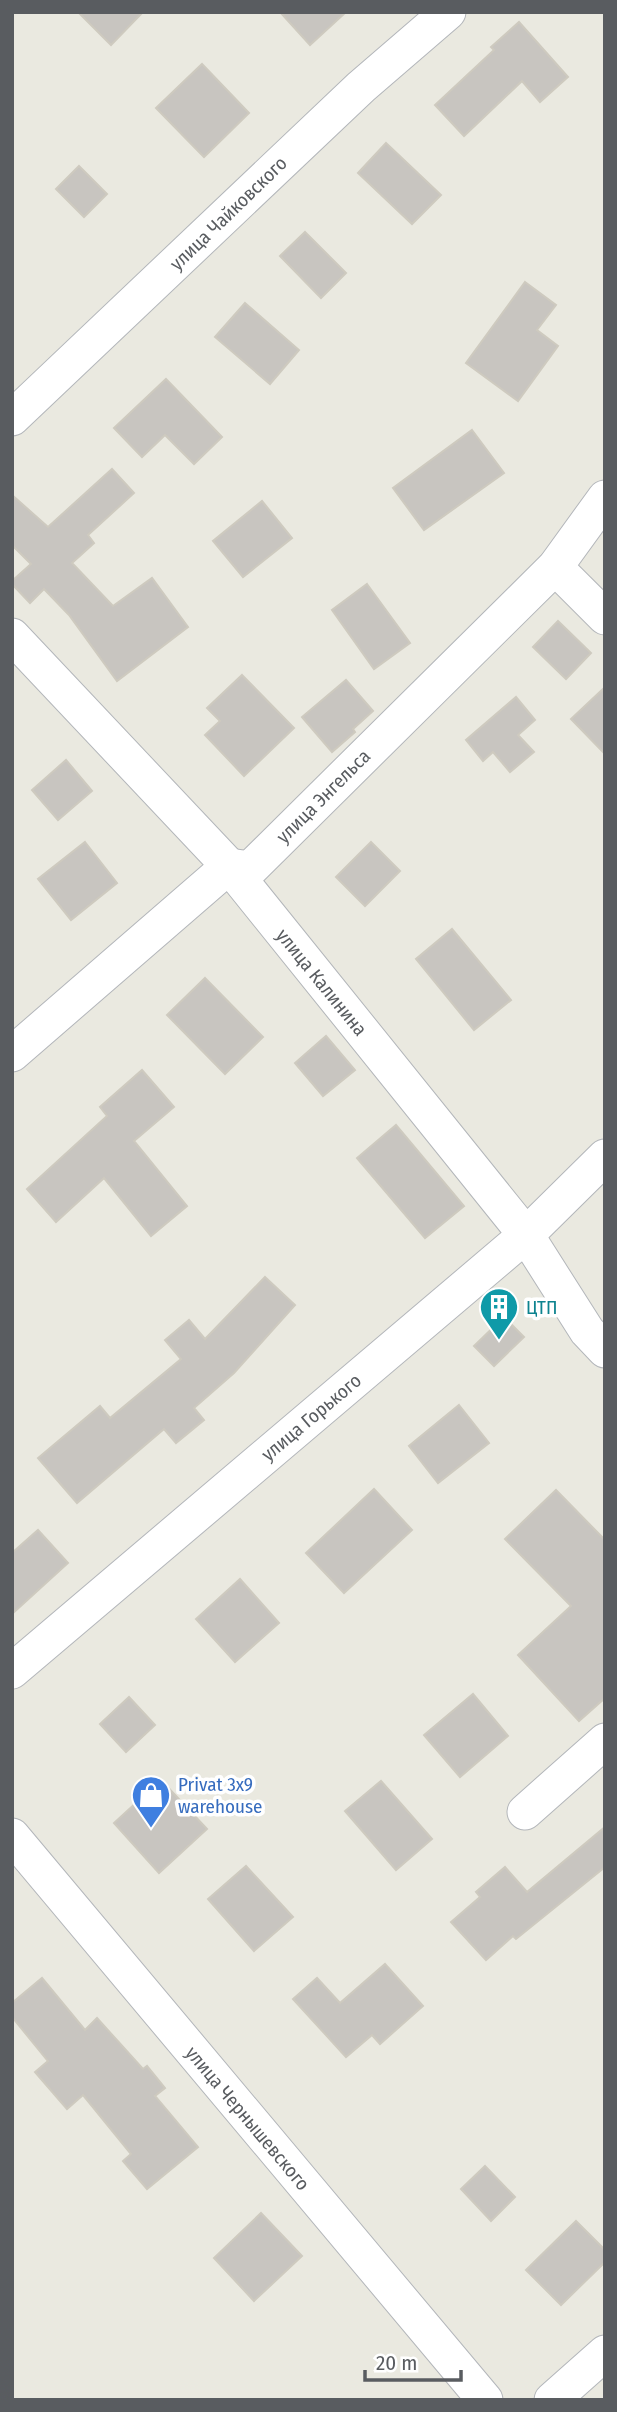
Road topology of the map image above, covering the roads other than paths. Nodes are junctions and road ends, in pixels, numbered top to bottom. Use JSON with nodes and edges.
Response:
{"nodes":[{"id":1,"x":448,"y":12,"type":"edge"},
{"id":2,"x":12,"y":418,"type":"edge"},
{"id":3,"x":605,"y":498,"type":"edge"},
{"id":4,"x":555,"y":567,"type":"junction"},
{"id":5,"x":605,"y":617,"type":"edge"},
{"id":6,"x":12,"y":636,"type":"edge"},
{"id":7,"x":229,"y":866,"type":"junction"},
{"id":8,"x":12,"y":1054,"type":"edge"},
{"id":9,"x":605,"y":1157,"type":"edge"},
{"id":10,"x":526,"y":1235,"type":"junction"},
{"id":11,"x":605,"y":1350,"type":"edge"},
{"id":12,"x":12,"y":1671,"type":"edge"},
{"id":13,"x":605,"y":1741,"type":"edge"},
{"id":14,"x":525,"y":1812,"type":"dead end"},
{"id":15,"x":12,"y":1836,"type":"edge"},
{"id":16,"x":605,"y":2353,"type":"edge"},
{"id":17,"x":485,"y":2400,"type":"edge"},
{"id":18,"x":552,"y":2400,"type":"edge"}],
"edges":[{"from":1,"to":2,"type":"street","name":"улица Чайковского"},
{"from":3,"to":4,"type":"street","name":"улица Энгельса"},
{"from":4,"to":5,"type":"street"},
{"from":4,"to":7,"type":"street","name":"улица Энгельса"},
{"from":6,"to":7,"type":"street","name":"улица Калинина"},
{"from":7,"to":8,"type":"street","name":"улица Энгельса"},
{"from":7,"to":10,"type":"street","name":"улица Калинина"},
{"from":9,"to":10,"type":"street","name":"улица Горького"},
{"from":10,"to":11,"type":"street","name":"улица Калинина"},
{"from":10,"to":12,"type":"street","name":"улица Горького"},
{"from":13,"to":14,"type":"street"},
{"from":15,"to":17,"type":"street","name":"улица Чернышевского"},
{"from":16,"to":18,"type":"street"}]}
